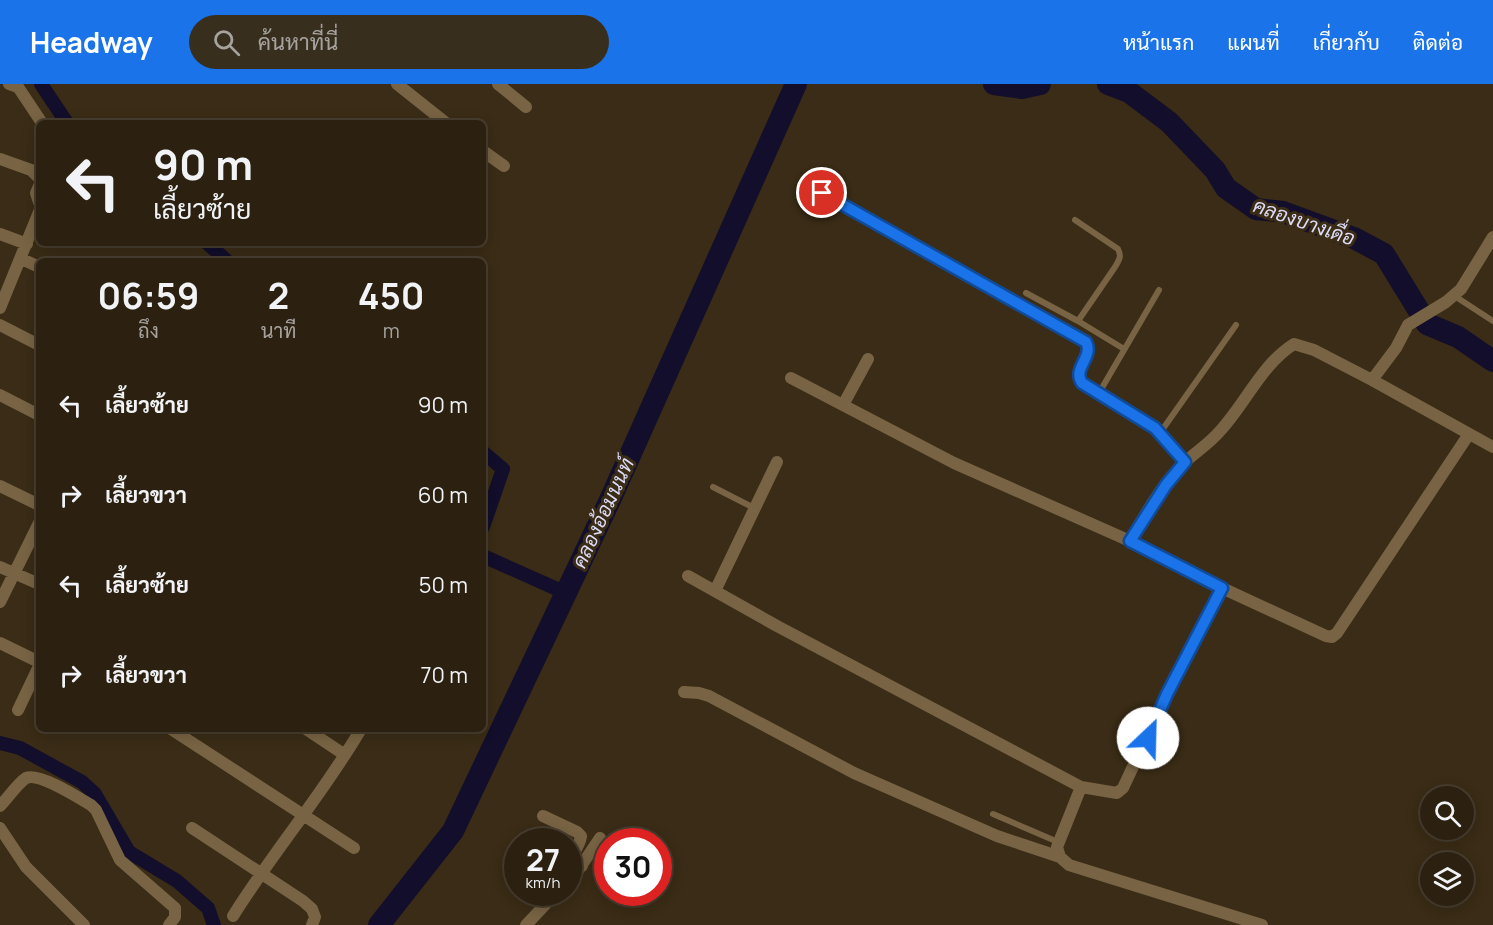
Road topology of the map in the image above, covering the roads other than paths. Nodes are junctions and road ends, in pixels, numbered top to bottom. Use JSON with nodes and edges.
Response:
{"nodes":[{"id":1,"x":9,"y":84,"type":"edge"},
{"id":2,"x":397,"y":84,"type":"edge"},
{"id":3,"x":498,"y":84,"type":"edge"},
{"id":4,"x":526,"y":107,"type":"dead end"},
{"id":5,"x":40,"y":120,"type":"edge"},
{"id":6,"x":442,"y":120,"type":"edge"},
{"id":7,"x":486,"y":153,"type":"edge"},
{"id":8,"x":0,"y":159,"type":"edge"},
{"id":9,"x":504,"y":166,"type":"dead end"},
{"id":10,"x":36,"y":175,"type":"edge"},
{"id":11,"x":808,"y":185,"type":"dead end"},
{"id":12,"x":36,"y":220,"type":"edge"},
{"id":13,"x":1075,"y":220,"type":"dead end"},
{"id":14,"x":0,"y":234,"type":"edge"},
{"id":15,"x":1493,"y":237,"type":"edge"},
{"id":16,"x":27,"y":244,"type":"junction"},
{"id":17,"x":21,"y":259,"type":"junction"},
{"id":18,"x":36,"y":266,"type":"edge"},
{"id":19,"x":1159,"y":290,"type":"dead end"},
{"id":20,"x":1026,"y":293,"type":"dead end"},
{"id":21,"x":1453,"y":295,"type":"junction"},
{"id":22,"x":0,"y":308,"type":"edge"},
{"id":23,"x":1078,"y":321,"type":"junction"},
{"id":24,"x":1493,"y":321,"type":"edge"},
{"id":25,"x":0,"y":325,"type":"edge"},
{"id":26,"x":1236,"y":325,"type":"dead end"},
{"id":27,"x":36,"y":343,"type":"edge"},
{"id":28,"x":1124,"y":349,"type":"junction"},
{"id":29,"x":868,"y":359,"type":"dead end"},
{"id":30,"x":791,"y":378,"type":"dead end"},
{"id":31,"x":1372,"y":380,"type":"junction"},
{"id":32,"x":1099,"y":393,"type":"junction"},
{"id":33,"x":0,"y":395,"type":"edge"},
{"id":34,"x":843,"y":405,"type":"junction"},
{"id":35,"x":36,"y":413,"type":"edge"},
{"id":36,"x":1160,"y":433,"type":"junction"},
{"id":37,"x":1469,"y":434,"type":"junction"},
{"id":38,"x":1493,"y":447,"type":"edge"},
{"id":39,"x":777,"y":462,"type":"dead end"},
{"id":40,"x":1185,"y":462,"type":"junction"},
{"id":41,"x":0,"y":486,"type":"edge"},
{"id":42,"x":713,"y":487,"type":"dead end"},
{"id":43,"x":36,"y":504,"type":"edge"},
{"id":44,"x":755,"y":508,"type":"junction"},
{"id":45,"x":36,"y":529,"type":"edge"},
{"id":46,"x":1130,"y":541,"type":"junction"},
{"id":47,"x":1,"y":569,"type":"edge"},
{"id":48,"x":15,"y":573,"type":"junction"},
{"id":49,"x":688,"y":576,"type":"dead end"},
{"id":50,"x":36,"y":583,"type":"edge"},
{"id":51,"x":1222,"y":588,"type":"junction"},
{"id":52,"x":715,"y":591,"type":"junction"},
{"id":53,"x":0,"y":602,"type":"edge"},
{"id":54,"x":0,"y":643,"type":"edge"},
{"id":55,"x":36,"y":662,"type":"edge"},
{"id":56,"x":36,"y":671,"type":"edge"},
{"id":57,"x":684,"y":692,"type":"dead end"},
{"id":58,"x":18,"y":710,"type":"dead end"},
{"id":59,"x":176,"y":732,"type":"edge"},
{"id":60,"x":310,"y":732,"type":"edge"},
{"id":61,"x":359,"y":732,"type":"edge"},
{"id":62,"x":345,"y":755,"type":"junction"},
{"id":63,"x":1081,"y":787,"type":"junction"},
{"id":64,"x":0,"y":806,"type":"edge"},
{"id":65,"x":303,"y":814,"type":"junction"},
{"id":66,"x":993,"y":814,"type":"dead end"},
{"id":67,"x":543,"y":816,"type":"dead end"},
{"id":68,"x":0,"y":828,"type":"edge"},
{"id":69,"x":192,"y":828,"type":"dead end"},
{"id":70,"x":568,"y":828,"type":"edge"},
{"id":71,"x":1058,"y":842,"type":"junction"},
{"id":72,"x":594,"y":847,"type":"edge"},
{"id":73,"x":354,"y":848,"type":"dead end"},
{"id":74,"x":1060,"y":857,"type":"junction"},
{"id":75,"x":582,"y":866,"type":"edge"},
{"id":76,"x":261,"y":873,"type":"junction"},
{"id":77,"x":544,"y":906,"type":"edge"},
{"id":78,"x":233,"y":916,"type":"dead end"},
{"id":79,"x":84,"y":925,"type":"edge"},
{"id":80,"x":170,"y":925,"type":"edge"},
{"id":81,"x":312,"y":925,"type":"edge"},
{"id":82,"x":526,"y":925,"type":"edge"},
{"id":83,"x":1262,"y":925,"type":"edge"}],
"edges":[{"from":1,"to":5,"type":"street"},
{"from":2,"to":6,"type":"street"},
{"from":3,"to":4,"type":"street"},
{"from":7,"to":9,"type":"street"},
{"from":8,"to":10,"type":"street"},
{"from":11,"to":32,"type":"lane"},
{"from":12,"to":16,"type":"street"},
{"from":13,"to":23,"type":"lane"},
{"from":14,"to":16,"type":"street"},
{"from":15,"to":21,"type":"street"},
{"from":16,"to":17,"type":"street"},
{"from":17,"to":18,"type":"street"},
{"from":17,"to":22,"type":"street"},
{"from":19,"to":28,"type":"lane"},
{"from":20,"to":23,"type":"lane"},
{"from":21,"to":24,"type":"lane"},
{"from":21,"to":31,"type":"street"},
{"from":23,"to":28,"type":"lane"},
{"from":25,"to":27,"type":"street"},
{"from":26,"to":36,"type":"lane"},
{"from":28,"to":32,"type":"lane"},
{"from":29,"to":34,"type":"street"},
{"from":30,"to":34,"type":"street"},
{"from":31,"to":37,"type":"street"},
{"from":31,"to":40,"type":"street"},
{"from":32,"to":36,"type":"lane"},
{"from":33,"to":35,"type":"street"},
{"from":34,"to":46,"type":"street"},
{"from":36,"to":40,"type":"lane"},
{"from":37,"to":38,"type":"street"},
{"from":37,"to":51,"type":"street"},
{"from":39,"to":44,"type":"street"},
{"from":40,"to":46,"type":"street"},
{"from":41,"to":43,"type":"street"},
{"from":42,"to":44,"type":"lane"},
{"from":44,"to":52,"type":"street"},
{"from":45,"to":48,"type":"street"},
{"from":46,"to":51,"type":"street"},
{"from":47,"to":48,"type":"street"},
{"from":48,"to":50,"type":"street"},
{"from":48,"to":53,"type":"street"},
{"from":49,"to":52,"type":"street"},
{"from":51,"to":63,"type":"street"},
{"from":52,"to":63,"type":"street"},
{"from":54,"to":55,"type":"street"},
{"from":56,"to":58,"type":"street"},
{"from":57,"to":74,"type":"street"},
{"from":59,"to":65,"type":"street"},
{"from":60,"to":62,"type":"street"},
{"from":61,"to":62,"type":"street"},
{"from":62,"to":65,"type":"street"},
{"from":63,"to":71,"type":"street"},
{"from":64,"to":80,"type":"street"},
{"from":65,"to":73,"type":"street"},
{"from":65,"to":76,"type":"street"},
{"from":66,"to":71,"type":"lane"},
{"from":67,"to":70,"type":"street"},
{"from":68,"to":79,"type":"street"},
{"from":69,"to":76,"type":"street"},
{"from":71,"to":74,"type":"street"},
{"from":72,"to":75,"type":"street"},
{"from":74,"to":83,"type":"street"},
{"from":76,"to":78,"type":"street"},
{"from":76,"to":81,"type":"street"},
{"from":77,"to":82,"type":"street"}]}
